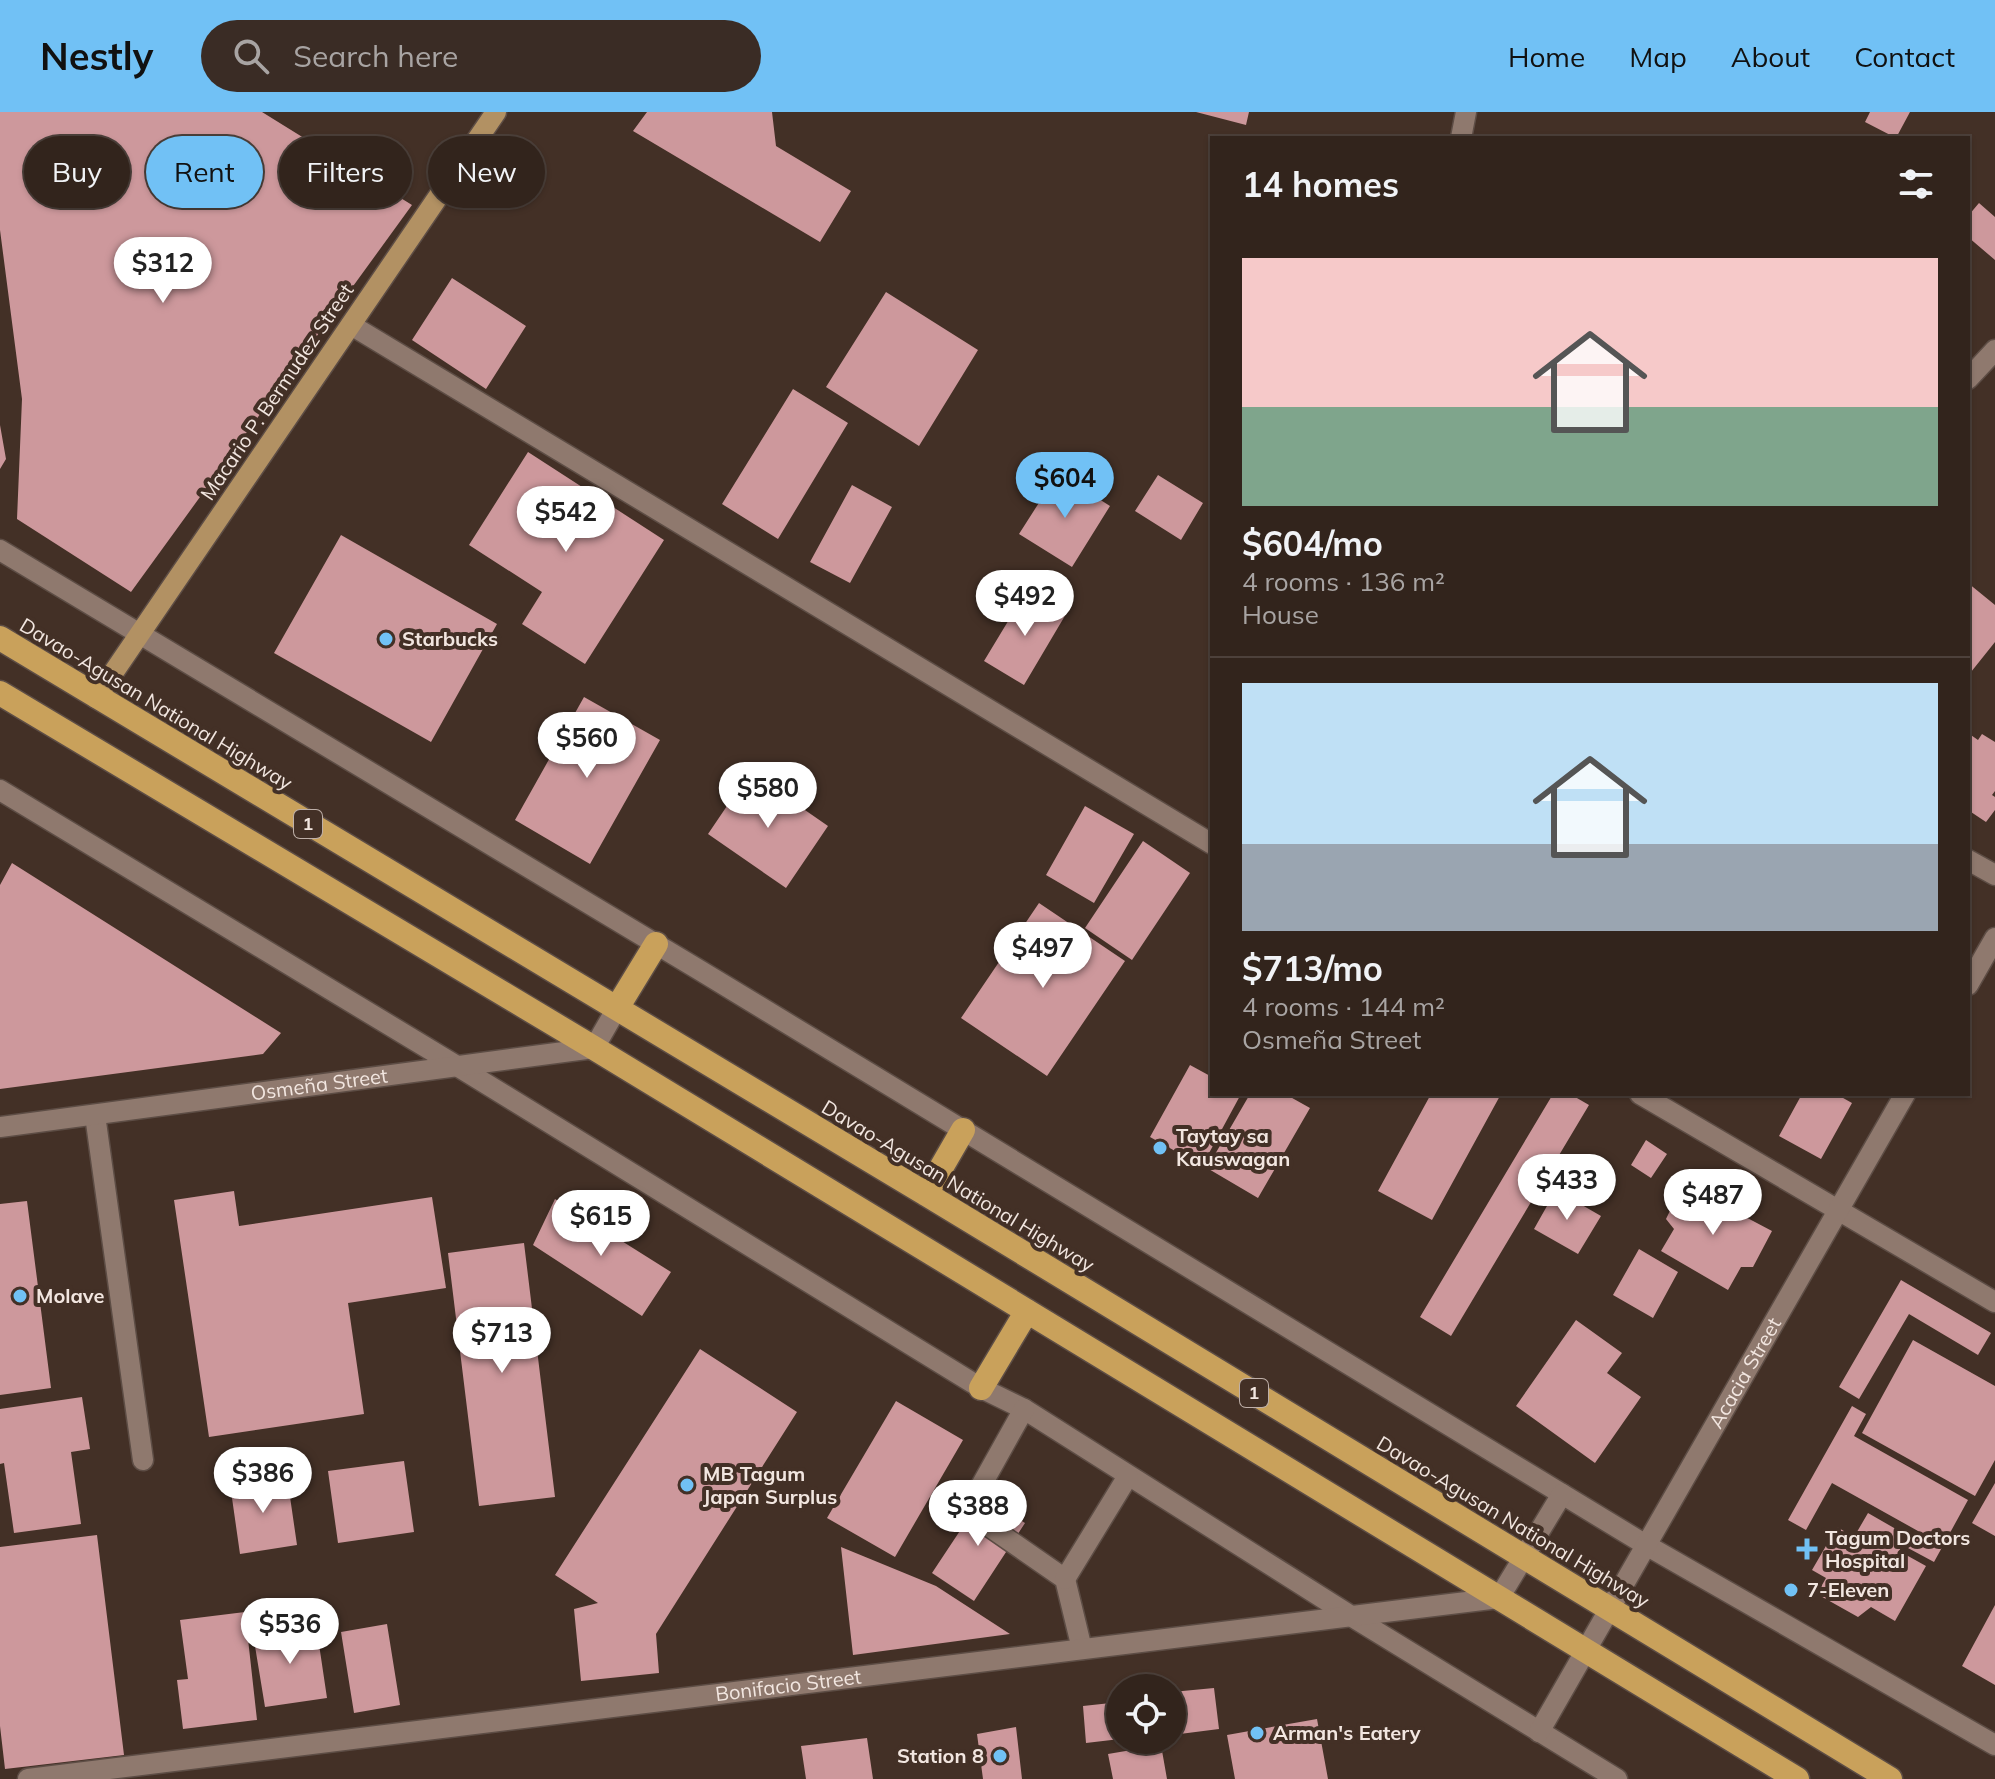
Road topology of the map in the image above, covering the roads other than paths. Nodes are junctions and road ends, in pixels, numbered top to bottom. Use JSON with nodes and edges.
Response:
{"nodes":[{"id":1,"x":496,"y":112,"type":"edge"},
{"id":2,"x":1466,"y":112,"type":"edge"},
{"id":3,"x":1461,"y":136,"type":"edge"},
{"id":4,"x":351,"y":325,"type":"junction"},
{"id":5,"x":1995,"y":350,"type":"edge"},
{"id":6,"x":1970,"y":377,"type":"edge"},
{"id":7,"x":0,"y":550,"type":"edge"},
{"id":8,"x":141,"y":635,"type":"junction"},
{"id":9,"x":0,"y":638,"type":"edge"},
{"id":10,"x":0,"y":693,"type":"edge"},
{"id":11,"x":96,"y":698,"type":"junction"},
{"id":12,"x":0,"y":790,"type":"edge"},
{"id":13,"x":1210,"y":843,"type":"edge"},
{"id":14,"x":1970,"y":861,"type":"edge"},
{"id":15,"x":1995,"y":875,"type":"edge"},
{"id":16,"x":1995,"y":938,"type":"edge"},
{"id":17,"x":656,"y":944,"type":"junction"},
{"id":18,"x":1970,"y":982,"type":"edge"},
{"id":19,"x":617,"y":1008,"type":"junction"},
{"id":20,"x":594,"y":1048,"type":"junction"},
{"id":21,"x":457,"y":1066,"type":"junction"},
{"id":22,"x":1643,"y":1096,"type":"edge"},
{"id":23,"x":1904,"y":1096,"type":"edge"},
{"id":24,"x":95,"y":1115,"type":"junction"},
{"id":25,"x":0,"y":1127,"type":"edge"},
{"id":26,"x":963,"y":1130,"type":"junction"},
{"id":27,"x":926,"y":1194,"type":"junction"},
{"id":28,"x":1839,"y":1209,"type":"junction"},
{"id":29,"x":1995,"y":1302,"type":"edge"},
{"id":30,"x":1027,"y":1311,"type":"junction"},
{"id":31,"x":981,"y":1388,"type":"junction"},
{"id":32,"x":1024,"y":1409,"type":"junction"},
{"id":33,"x":143,"y":1460,"type":"dead end"},
{"id":34,"x":1128,"y":1476,"type":"junction"},
{"id":35,"x":1562,"y":1494,"type":"junction"},
{"id":36,"x":1646,"y":1545,"type":"junction"},
{"id":37,"x":1524,"y":1557,"type":"junction"},
{"id":38,"x":1065,"y":1579,"type":"junction"},
{"id":39,"x":1499,"y":1598,"type":"junction"},
{"id":40,"x":1609,"y":1608,"type":"junction"},
{"id":41,"x":1351,"y":1616,"type":"junction"},
{"id":42,"x":1082,"y":1649,"type":"junction"},
{"id":43,"x":1585,"y":1650,"type":"junction"},
{"id":44,"x":1539,"y":1732,"type":"junction"},
{"id":45,"x":1995,"y":1745,"type":"edge"},
{"id":46,"x":28,"y":1779,"type":"edge"},
{"id":47,"x":1617,"y":1779,"type":"edge"},
{"id":48,"x":1797,"y":1779,"type":"edge"},
{"id":49,"x":1890,"y":1779,"type":"edge"}],
"edges":[{"from":1,"to":4,"type":"main road","name":"Macario P. Bermudez Street"},
{"from":2,"to":3,"type":"street"},
{"from":4,"to":8,"type":"main road","name":"Macario P. Bermudez Street"},
{"from":4,"to":13,"type":"street"},
{"from":5,"to":6,"type":"street"},
{"from":7,"to":8,"type":"street"},
{"from":8,"to":11,"type":"main road","name":"Macario P. Bermudez Street"},
{"from":8,"to":17,"type":"street"},
{"from":9,"to":11,"type":"highway","name":"Davao-Agusan National Highway","number":"1"},
{"from":10,"to":20,"type":"highway","number":"1"},
{"from":11,"to":19,"type":"highway","name":"Davao-Agusan National Highway","number":"1"},
{"from":12,"to":21,"type":"street"},
{"from":14,"to":15,"type":"street"},
{"from":16,"to":18,"type":"street"},
{"from":17,"to":19,"type":"highway"},
{"from":17,"to":26,"type":"street"},
{"from":19,"to":20,"type":"street"},
{"from":19,"to":27,"type":"highway","name":"Davao-Agusan National Highway","number":"1"},
{"from":20,"to":21,"type":"street","name":"Osmeña Street"},
{"from":20,"to":30,"type":"highway","number":"1"},
{"from":21,"to":24,"type":"street","name":"Osmeña Street"},
{"from":21,"to":31,"type":"street"},
{"from":22,"to":28,"type":"street"},
{"from":23,"to":28,"type":"street","name":"Acacia Street"},
{"from":24,"to":25,"type":"street","name":"Osmeña Street"},
{"from":24,"to":33,"type":"street"},
{"from":26,"to":27,"type":"highway"},
{"from":26,"to":35,"type":"street"},
{"from":27,"to":37,"type":"highway","name":"Davao-Agusan National Highway","number":"1"},
{"from":28,"to":29,"type":"street"},
{"from":28,"to":36,"type":"street","name":"Acacia Street"},
{"from":30,"to":31,"type":"highway"},
{"from":30,"to":39,"type":"highway","number":"1"},
{"from":31,"to":32,"type":"street"},
{"from":32,"to":34,"type":"street"},
{"from":32,"to":38,"type":"street"},
{"from":34,"to":38,"type":"street"},
{"from":34,"to":41,"type":"street"},
{"from":35,"to":36,"type":"street"},
{"from":35,"to":37,"type":"street"},
{"from":36,"to":40,"type":"street","name":"Acacia Street"},
{"from":36,"to":45,"type":"street"},
{"from":37,"to":39,"type":"street"},
{"from":37,"to":40,"type":"highway","name":"Davao-Agusan National Highway","number":"1"},
{"from":38,"to":42,"type":"street"},
{"from":39,"to":41,"type":"street","name":"Bonifacio Street"},
{"from":39,"to":43,"type":"highway","number":"1"},
{"from":40,"to":43,"type":"street","name":"Acacia Street"},
{"from":40,"to":49,"type":"highway","name":"Davao-Agusan National Highway","number":"1"},
{"from":41,"to":42,"type":"street","name":"Bonifacio Street"},
{"from":41,"to":44,"type":"street"},
{"from":42,"to":46,"type":"street","name":"Bonifacio Street"},
{"from":43,"to":44,"type":"street","name":"Acacia Street"},
{"from":43,"to":48,"type":"highway","number":"1"},
{"from":44,"to":47,"type":"street"}]}
